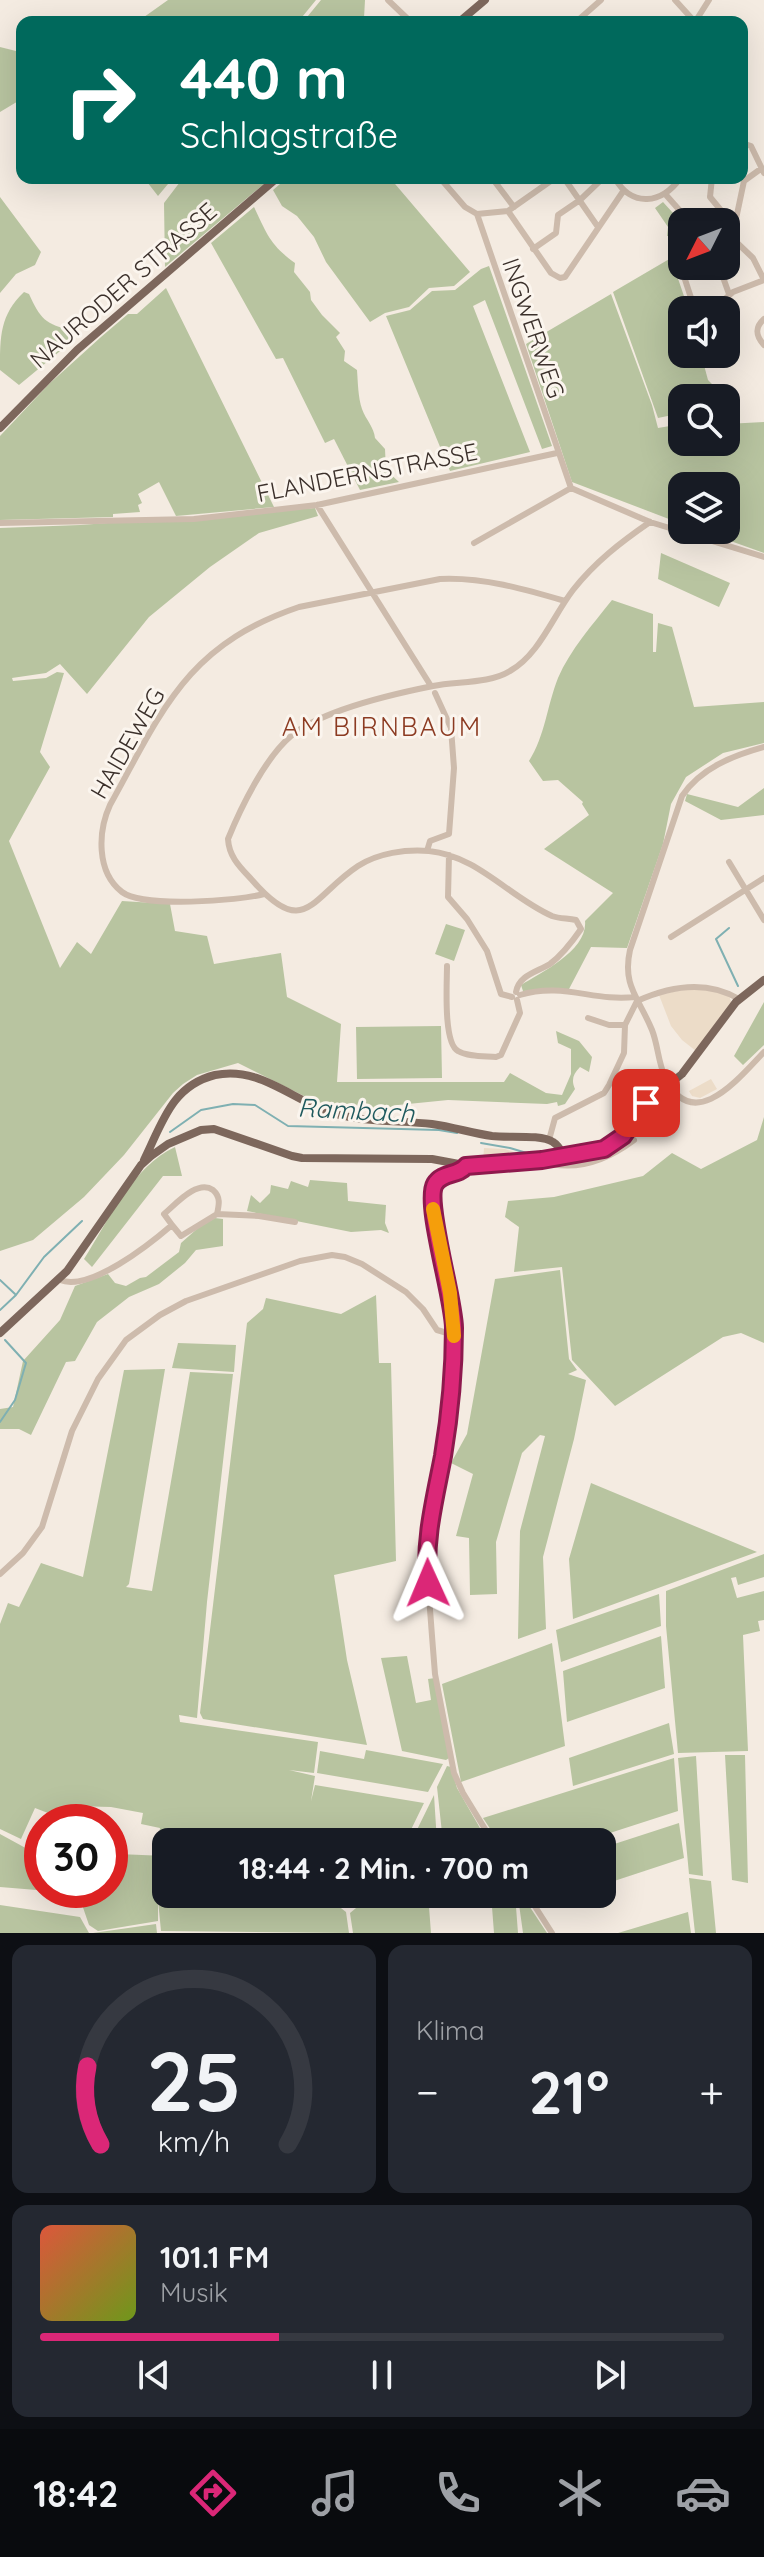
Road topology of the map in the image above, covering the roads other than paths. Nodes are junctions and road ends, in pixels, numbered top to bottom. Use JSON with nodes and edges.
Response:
{"nodes":[{"id":1,"x":388,"y":0,"type":"edge"},
{"id":2,"x":485,"y":0,"type":"edge"},
{"id":3,"x":601,"y":0,"type":"edge"},
{"id":4,"x":675,"y":0,"type":"edge"},
{"id":5,"x":405,"y":16,"type":"edge"},
{"id":6,"x":466,"y":16,"type":"edge"},
{"id":7,"x":583,"y":16,"type":"edge"},
{"id":8,"x":690,"y":16,"type":"edge"},
{"id":9,"x":748,"y":145,"type":"edge"},
{"id":10,"x":763,"y":170,"type":"edge"},
{"id":11,"x":270,"y":184,"type":"edge"},
{"id":12,"x":445,"y":184,"type":"edge"},
{"id":13,"x":496,"y":184,"type":"edge"},
{"id":14,"x":540,"y":184,"type":"edge"},
{"id":15,"x":546,"y":184,"type":"edge"},
{"id":16,"x":568,"y":184,"type":"edge"},
{"id":17,"x":597,"y":184,"type":"edge"},
{"id":18,"x":620,"y":184,"type":"edge"},
{"id":19,"x":675,"y":184,"type":"edge"},
{"id":20,"x":711,"y":184,"type":"edge"},
{"id":21,"x":743,"y":184,"type":"edge"},
{"id":22,"x":542,"y":187,"type":"junction"},
{"id":23,"x":624,"y":190,"type":"junction"},
{"id":24,"x":666,"y":195,"type":"junction"},
{"id":25,"x":580,"y":200,"type":"junction"},
{"id":26,"x":678,"y":208,"type":"edge"},
{"id":27,"x":719,"y":208,"type":"edge"},
{"id":28,"x":738,"y":208,"type":"edge"},
{"id":29,"x":511,"y":209,"type":"junction"},
{"id":30,"x":477,"y":214,"type":"junction"},
{"id":31,"x":598,"y":227,"type":"junction"},
{"id":32,"x":740,"y":248,"type":"edge"},
{"id":33,"x":533,"y":249,"type":"junction"},
{"id":34,"x":724,"y":280,"type":"edge"},
{"id":35,"x":764,"y":280,"type":"edge"},
{"id":36,"x":729,"y":294,"type":"joint"},
{"id":37,"x":764,"y":319,"type":"edge"},
{"id":38,"x":764,"y":345,"type":"edge"},
{"id":39,"x":0,"y":428,"type":"edge"},
{"id":40,"x":557,"y":453,"type":"junction"},
{"id":41,"x":571,"y":488,"type":"junction"},
{"id":42,"x":317,"y":505,"type":"junction"},
{"id":43,"x":650,"y":522,"type":"junction"},
{"id":44,"x":0,"y":523,"type":"edge"},
{"id":45,"x":474,"y":543,"type":"dead end"},
{"id":46,"x":764,"y":557,"type":"edge"},
{"id":47,"x":370,"y":593,"type":"junction"},
{"id":48,"x":565,"y":601,"type":"junction"},
{"id":49,"x":433,"y":690,"type":"junction"},
{"id":50,"x":764,"y":748,"type":"edge"},
{"id":51,"x":427,"y":851,"type":"junction"},
{"id":52,"x":449,"y":855,"type":"junction"},
{"id":53,"x":729,"y":862,"type":"dead end"},
{"id":54,"x":764,"y":878,"type":"edge"},
{"id":55,"x":746,"y":889,"type":"junction"},
{"id":56,"x":264,"y":894,"type":"junction"},
{"id":57,"x":764,"y":920,"type":"edge"},
{"id":58,"x":671,"y":937,"type":"dead end"},
{"id":59,"x":447,"y":966,"type":"dead end"},
{"id":60,"x":764,"y":980,"type":"edge"},
{"id":61,"x":516,"y":996,"type":"junction"},
{"id":62,"x":636,"y":999,"type":"junction"},
{"id":63,"x":739,"y":999,"type":"junction"},
{"id":64,"x":588,"y":1018,"type":"dead end"},
{"id":65,"x":625,"y":1025,"type":"junction"},
{"id":66,"x":764,"y":1052,"type":"edge"},
{"id":67,"x":669,"y":1085,"type":"junction"},
{"id":68,"x":625,"y":1133,"type":"junction"},
{"id":69,"x":157,"y":1134,"type":"junction"},
{"id":70,"x":549,"y":1140,"type":"junction"},
{"id":71,"x":168,"y":1144,"type":"junction"},
{"id":72,"x":564,"y":1156,"type":"junction"},
{"id":73,"x":548,"y":1159,"type":"junction"},
{"id":74,"x":141,"y":1165,"type":"junction"},
{"id":75,"x":466,"y":1166,"type":"junction"},
{"id":76,"x":217,"y":1214,"type":"junction"},
{"id":77,"x":295,"y":1222,"type":"dead end"},
{"id":78,"x":172,"y":1225,"type":"junction"},
{"id":79,"x":60,"y":1280,"type":"junction"},
{"id":80,"x":0,"y":1333,"type":"edge"},
{"id":81,"x":454,"y":1335,"type":"junction"},
{"id":82,"x":0,"y":1574,"type":"edge"},
{"id":83,"x":484,"y":1828,"type":"edge"},
{"id":84,"x":536,"y":1908,"type":"edge"},
{"id":85,"x":552,"y":1933,"type":"edge"}],
"edges":[{"from":1,"to":5,"type":"street"},
{"from":2,"to":6,"type":"main road"},
{"from":3,"to":7,"type":"street"},
{"from":4,"to":8,"type":"street"},
{"from":9,"to":10,"type":"street"},
{"from":11,"to":39,"type":"main road","name":"NAURODER STRASSE"},
{"from":12,"to":30,"type":"street"},
{"from":13,"to":29,"type":"street"},
{"from":14,"to":22,"type":"street"},
{"from":15,"to":22,"type":"street"},
{"from":16,"to":25,"type":"street"},
{"from":17,"to":25,"type":"street"},
{"from":18,"to":23,"type":"street"},
{"from":19,"to":24,"type":"street"},
{"from":20,"to":27,"type":"street"},
{"from":21,"to":28,"type":"street"},
{"from":22,"to":29,"type":"street"},
{"from":23,"to":24,"type":"street"},
{"from":23,"to":31,"type":"street"},
{"from":24,"to":26,"type":"street"},
{"from":25,"to":31,"type":"street"},
{"from":25,"to":33,"type":"street"},
{"from":29,"to":30,"type":"street"},
{"from":29,"to":33,"type":"street"},
{"from":30,"to":40,"type":"street","name":"INGWERWEG"},
{"from":31,"to":33,"type":"street"},
{"from":32,"to":35,"type":"street"},
{"from":34,"to":36,"type":"street"},
{"from":35,"to":36,"type":"street"},
{"from":37,"to":38,"type":"street"},
{"from":40,"to":41,"type":"street"},
{"from":40,"to":42,"type":"street","name":"FLANDERNSTRASSE"},
{"from":41,"to":43,"type":"street"},
{"from":41,"to":45,"type":"street"},
{"from":42,"to":44,"type":"street","name":"FLANDERNSTRASSE"},
{"from":42,"to":47,"type":"street"},
{"from":43,"to":46,"type":"street"},
{"from":43,"to":48,"type":"street"},
{"from":47,"to":48,"type":"street","name":"HAIDEWEG"},
{"from":47,"to":49,"type":"street"},
{"from":47,"to":56,"type":"street","name":"HAIDEWEG"},
{"from":48,"to":49,"type":"street"},
{"from":49,"to":51,"type":"street"},
{"from":49,"to":56,"type":"street"},
{"from":50,"to":62,"type":"street"},
{"from":51,"to":52,"type":"street"},
{"from":51,"to":56,"type":"street"},
{"from":52,"to":61,"type":"street"},
{"from":52,"to":61,"type":"street"},
{"from":53,"to":55,"type":"street"},
{"from":54,"to":55,"type":"street"},
{"from":55,"to":57,"type":"street"},
{"from":55,"to":58,"type":"street"},
{"from":59,"to":61,"type":"street"},
{"from":60,"to":63,"type":"main road"},
{"from":61,"to":62,"type":"street"},
{"from":62,"to":63,"type":"street"},
{"from":62,"to":65,"type":"street"},
{"from":62,"to":67,"type":"street"},
{"from":63,"to":67,"type":"main road"},
{"from":64,"to":65,"type":"street"},
{"from":65,"to":70,"type":"street"},
{"from":66,"to":67,"type":"street"},
{"from":67,"to":68,"type":"main road"},
{"from":68,"to":72,"type":"main road"},
{"from":68,"to":73,"type":"street"},
{"from":69,"to":70,"type":"main road"},
{"from":69,"to":71,"type":"main road"},
{"from":69,"to":74,"type":"main road"},
{"from":70,"to":72,"type":"main road"},
{"from":71,"to":74,"type":"main road"},
{"from":71,"to":75,"type":"main road"},
{"from":72,"to":73,"type":"main road"},
{"from":73,"to":75,"type":"main road"},
{"from":74,"to":79,"type":"main road"},
{"from":75,"to":81,"type":"street"},
{"from":76,"to":77,"type":"street"},
{"from":76,"to":78,"type":"street"},
{"from":76,"to":78,"type":"street"},
{"from":78,"to":79,"type":"street"},
{"from":79,"to":80,"type":"main road"},
{"from":81,"to":82,"type":"street"},
{"from":81,"to":83,"type":"street"},
{"from":84,"to":85,"type":"street"}]}
